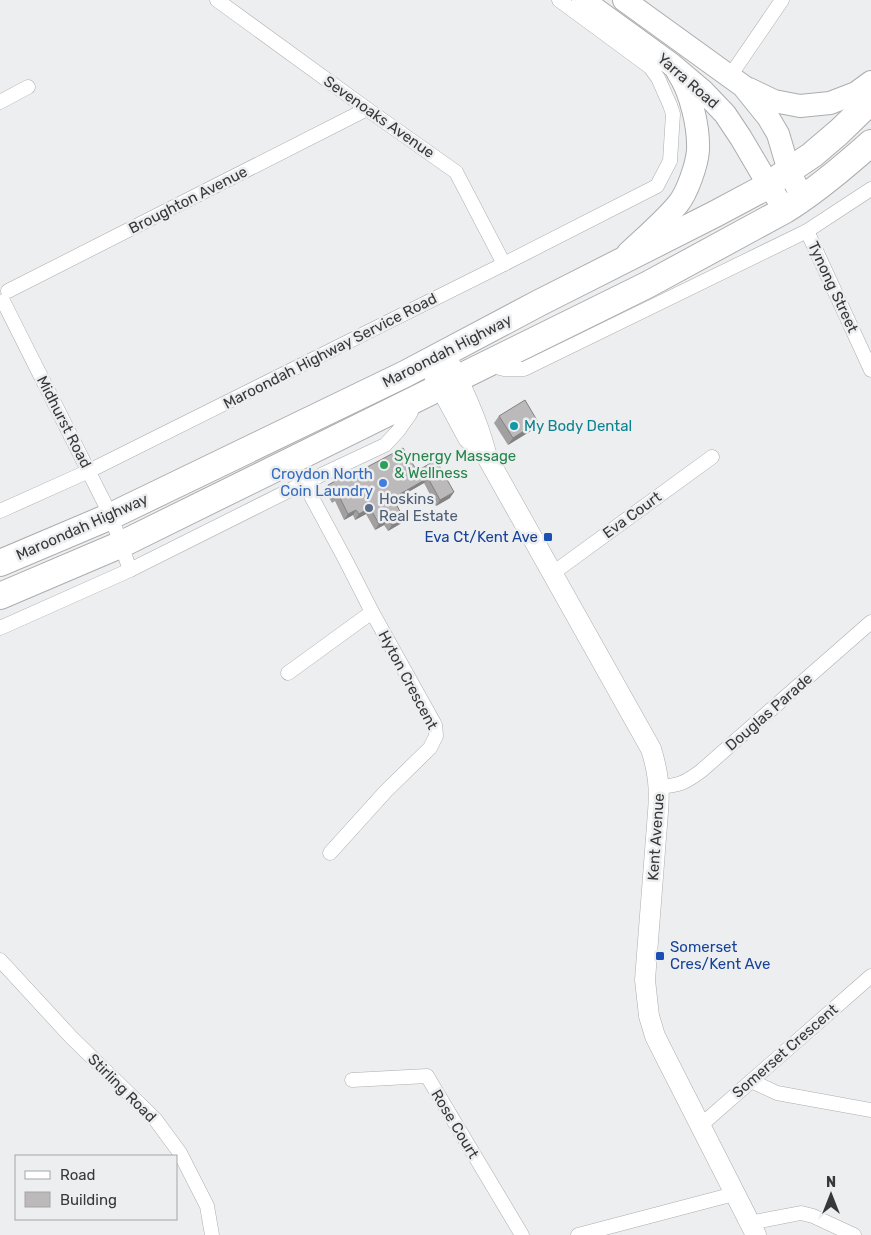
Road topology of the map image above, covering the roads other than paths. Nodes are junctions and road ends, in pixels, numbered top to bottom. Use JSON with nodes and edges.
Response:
{"nodes":[{"id":1,"x":217,"y":0,"type":"edge"},
{"id":2,"x":559,"y":0,"type":"edge"},
{"id":3,"x":624,"y":0,"type":"edge"},
{"id":4,"x":782,"y":0,"type":"edge"},
{"id":5,"x":592,"y":7,"type":"edge"},
{"id":6,"x":671,"y":64,"type":"junction"},
{"id":7,"x":737,"y":81,"type":"junction"},
{"id":8,"x":871,"y":82,"type":"edge"},
{"id":9,"x":28,"y":87,"type":"dead end"},
{"id":10,"x":871,"y":101,"type":"edge"},
{"id":11,"x":0,"y":102,"type":"edge"},
{"id":12,"x":367,"y":109,"type":"junction"},
{"id":13,"x":726,"y":114,"type":"junction"},
{"id":14,"x":871,"y":143,"type":"edge"},
{"id":15,"x":779,"y":177,"type":"junction"},
{"id":16,"x":871,"y":189,"type":"edge"},
{"id":17,"x":794,"y":205,"type":"junction"},
{"id":18,"x":807,"y":231,"type":"junction"},
{"id":19,"x":504,"y":264,"type":"junction"},
{"id":20,"x":615,"y":265,"type":"junction"},
{"id":21,"x":3,"y":294,"type":"edge"},
{"id":22,"x":436,"y":358,"type":"junction"},
{"id":23,"x":486,"y":364,"type":"junction"},
{"id":24,"x":871,"y":370,"type":"edge"},
{"id":25,"x":449,"y":383,"type":"junction"},
{"id":26,"x":415,"y":400,"type":"junction"},
{"id":27,"x":712,"y":456,"type":"dead end"},
{"id":28,"x":89,"y":471,"type":"junction"},
{"id":29,"x":304,"y":484,"type":"junction"},
{"id":30,"x":0,"y":511,"type":"edge"},
{"id":31,"x":111,"y":516,"type":"junction"},
{"id":32,"x":122,"y":544,"type":"junction"},
{"id":33,"x":0,"y":563,"type":"edge"},
{"id":34,"x":130,"y":570,"type":"junction"},
{"id":35,"x":553,"y":573,"type":"junction"},
{"id":36,"x":0,"y":596,"type":"edge"},
{"id":37,"x":372,"y":612,"type":"junction"},
{"id":38,"x":871,"y":622,"type":"edge"},
{"id":39,"x":0,"y":628,"type":"edge"},
{"id":40,"x":288,"y":672,"type":"dead end"},
{"id":41,"x":659,"y":787,"type":"junction"},
{"id":42,"x":330,"y":853,"type":"dead end"},
{"id":43,"x":0,"y":960,"type":"edge"},
{"id":44,"x":871,"y":976,"type":"edge"},
{"id":45,"x":352,"y":1080,"type":"dead end"},
{"id":46,"x":751,"y":1081,"type":"junction"},
{"id":47,"x":871,"y":1110,"type":"edge"},
{"id":48,"x":700,"y":1126,"type":"junction"},
{"id":49,"x":734,"y":1194,"type":"junction"},
{"id":50,"x":752,"y":1229,"type":"edge"},
{"id":51,"x":212,"y":1235,"type":"edge"},
{"id":52,"x":522,"y":1235,"type":"edge"},
{"id":53,"x":578,"y":1235,"type":"edge"},
{"id":54,"x":854,"y":1235,"type":"edge"}],
"edges":[{"from":1,"to":12,"type":"street","name":"Sevenoaks Avenue"},
{"from":2,"to":5,"type":"street"},
{"from":3,"to":7,"type":"main road","name":"Yarra Road"},
{"from":4,"to":7,"type":"street"},
{"from":5,"to":6,"type":"main road","name":"Yarra Road"},
{"from":5,"to":19,"type":"street","name":"Maroondah Highway Service Road"},
{"from":6,"to":13,"type":"main road","name":"Yarra Road"},
{"from":6,"to":20,"type":"main road"},
{"from":7,"to":8,"type":"main road"},
{"from":7,"to":13,"type":"main road"},
{"from":7,"to":15,"type":"main road","name":"Yarra Road"},
{"from":9,"to":11,"type":"street"},
{"from":10,"to":15,"type":"highway","name":"Maroondah Highway"},
{"from":12,"to":19,"type":"street","name":"Sevenoaks Avenue"},
{"from":12,"to":21,"type":"street","name":"Broughton Avenue"},
{"from":13,"to":15,"type":"main road","name":"Yarra Road"},
{"from":14,"to":17,"type":"highway","name":"Maroondah Highway"},
{"from":15,"to":17,"type":"main road","name":"Yarra Road"},
{"from":15,"to":20,"type":"highway","name":"Maroondah Highway"},
{"from":16,"to":18,"type":"street"},
{"from":17,"to":23,"type":"highway","name":"Maroondah Highway"},
{"from":18,"to":23,"type":"street"},
{"from":18,"to":24,"type":"street","name":"Tynong Street"},
{"from":19,"to":28,"type":"street","name":"Maroondah Highway Service Road"},
{"from":20,"to":22,"type":"highway","name":"Maroondah Highway"},
{"from":21,"to":28,"type":"street","name":"Midhurst Road"},
{"from":22,"to":25,"type":"main road","name":"Kent Avenue"},
{"from":22,"to":31,"type":"highway","name":"Maroondah Highway"},
{"from":23,"to":25,"type":"highway","name":"Maroondah Highway"},
{"from":25,"to":26,"type":"highway","name":"Maroondah Highway"},
{"from":25,"to":35,"type":"main road","name":"Kent Avenue"},
{"from":26,"to":29,"type":"street"},
{"from":26,"to":32,"type":"highway","name":"Maroondah Highway"},
{"from":27,"to":35,"type":"street","name":"Eva Court"},
{"from":28,"to":30,"type":"street","name":"Maroondah Highway Service Road"},
{"from":28,"to":31,"type":"street","name":"Midhurst Road"},
{"from":29,"to":34,"type":"street"},
{"from":29,"to":37,"type":"street","name":"Hyton Crescent"},
{"from":31,"to":32,"type":"street","name":"Midhurst Road"},
{"from":31,"to":33,"type":"highway","name":"Maroondah Highway"},
{"from":32,"to":34,"type":"street","name":"Midhurst Road"},
{"from":32,"to":36,"type":"highway","name":"Maroondah Highway"},
{"from":34,"to":39,"type":"street"},
{"from":35,"to":41,"type":"main road","name":"Kent Avenue"},
{"from":37,"to":40,"type":"street"},
{"from":37,"to":42,"type":"street","name":"Hyton Crescent"},
{"from":38,"to":41,"type":"street","name":"Douglas Parade"},
{"from":41,"to":48,"type":"main road","name":"Kent Avenue"},
{"from":43,"to":51,"type":"street","name":"Stirling Road"},
{"from":44,"to":46,"type":"street","name":"Somerset Crescent"},
{"from":45,"to":52,"type":"street","name":"Rose Court"},
{"from":46,"to":47,"type":"street"},
{"from":46,"to":48,"type":"street","name":"Somerset Crescent"},
{"from":48,"to":49,"type":"main road","name":"Kent Avenue"},
{"from":49,"to":50,"type":"main road","name":"Kent Avenue"},
{"from":49,"to":53,"type":"street"},
{"from":50,"to":54,"type":"street"}]}
